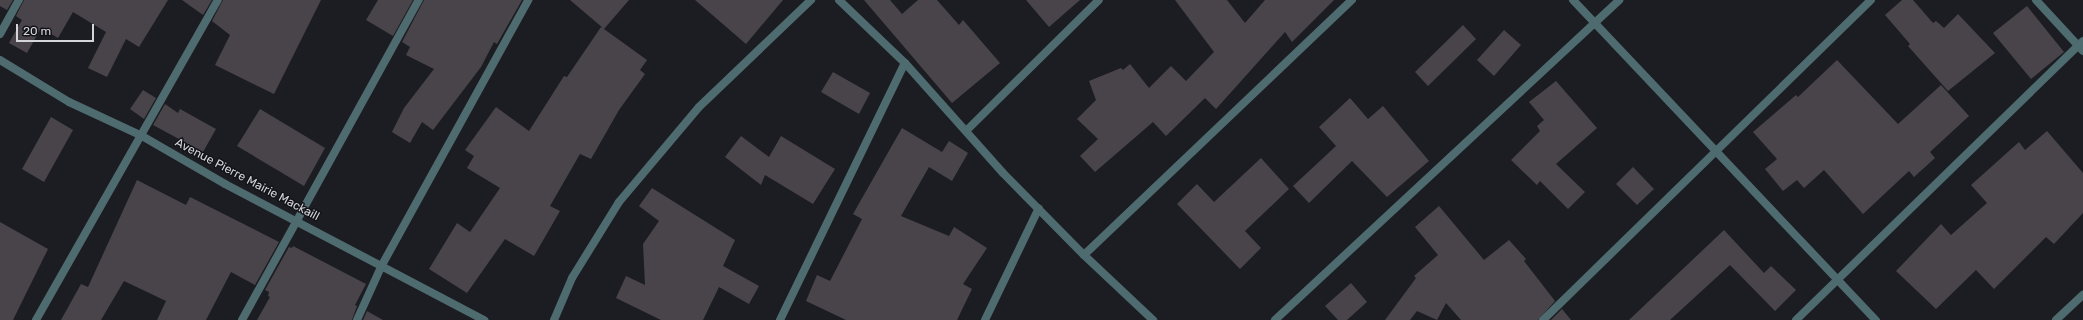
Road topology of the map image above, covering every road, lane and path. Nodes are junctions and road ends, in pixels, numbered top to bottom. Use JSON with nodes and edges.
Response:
{"nodes":[{"id":1,"x":19,"y":0,"type":"edge"},
{"id":2,"x":218,"y":0,"type":"edge"},
{"id":3,"x":419,"y":0,"type":"edge"},
{"id":4,"x":528,"y":0,"type":"edge"},
{"id":5,"x":811,"y":0,"type":"edge"},
{"id":6,"x":839,"y":0,"type":"edge"},
{"id":7,"x":1099,"y":0,"type":"edge"},
{"id":8,"x":1352,"y":0,"type":"edge"},
{"id":9,"x":1573,"y":0,"type":"edge"},
{"id":10,"x":1619,"y":0,"type":"edge"},
{"id":11,"x":1871,"y":0,"type":"edge"},
{"id":12,"x":2036,"y":0,"type":"edge"},
{"id":13,"x":1595,"y":23,"type":"junction"},
{"id":14,"x":0,"y":34,"type":"edge"},
{"id":15,"x":2081,"y":46,"type":"edge"},
{"id":16,"x":0,"y":60,"type":"edge"},
{"id":17,"x":905,"y":63,"type":"junction"},
{"id":18,"x":967,"y":130,"type":"junction"},
{"id":19,"x":142,"y":136,"type":"junction"},
{"id":20,"x":1716,"y":151,"type":"junction"},
{"id":21,"x":1039,"y":208,"type":"junction"},
{"id":22,"x":296,"y":221,"type":"junction"},
{"id":23,"x":1084,"y":255,"type":"junction"},
{"id":24,"x":382,"y":265,"type":"junction"},
{"id":25,"x":1839,"y":280,"type":"junction"},
{"id":26,"x":2083,"y":295,"type":"edge"},
{"id":27,"x":36,"y":320,"type":"edge"},
{"id":28,"x":242,"y":320,"type":"edge"},
{"id":29,"x":357,"y":320,"type":"edge"},
{"id":30,"x":484,"y":320,"type":"edge"},
{"id":31,"x":554,"y":320,"type":"edge"},
{"id":32,"x":780,"y":320,"type":"edge"},
{"id":33,"x":985,"y":320,"type":"edge"},
{"id":34,"x":1153,"y":320,"type":"edge"},
{"id":35,"x":1275,"y":320,"type":"edge"},
{"id":36,"x":1543,"y":320,"type":"edge"},
{"id":37,"x":1796,"y":320,"type":"edge"},
{"id":38,"x":1876,"y":320,"type":"edge"},
{"id":39,"x":2056,"y":320,"type":"edge"}],
"edges":[{"from":1,"to":14,"type":"street"},
{"from":2,"to":19,"type":"street"},
{"from":3,"to":22,"type":"street"},
{"from":4,"to":24,"type":"street"},
{"from":5,"to":31,"type":"street"},
{"from":6,"to":17,"type":"street"},
{"from":7,"to":18,"type":"street"},
{"from":8,"to":23,"type":"street"},
{"from":9,"to":13,"type":"street"},
{"from":10,"to":13,"type":"street"},
{"from":11,"to":20,"type":"street"},
{"from":12,"to":15,"type":"street"},
{"from":13,"to":20,"type":"street"},
{"from":13,"to":35,"type":"street"},
{"from":15,"to":25,"type":"street"},
{"from":16,"to":19,"type":"street","name":"Avenue Pierre Mairie Mackaill"},
{"from":17,"to":18,"type":"street"},
{"from":17,"to":32,"type":"street"},
{"from":18,"to":21,"type":"street"},
{"from":19,"to":22,"type":"street","name":"Avenue Pierre Mairie Mackaill"},
{"from":19,"to":27,"type":"street"},
{"from":20,"to":25,"type":"street"},
{"from":20,"to":36,"type":"street"},
{"from":21,"to":23,"type":"street"},
{"from":21,"to":33,"type":"street"},
{"from":22,"to":24,"type":"street","name":"Avenue Pierre Mairie Mackaill"},
{"from":22,"to":28,"type":"street"},
{"from":23,"to":34,"type":"street"},
{"from":24,"to":29,"type":"street"},
{"from":24,"to":30,"type":"street","name":"Avenue Pierre Mairie Mackaill"},
{"from":25,"to":37,"type":"street"},
{"from":25,"to":38,"type":"street"},
{"from":26,"to":39,"type":"street"}]}
